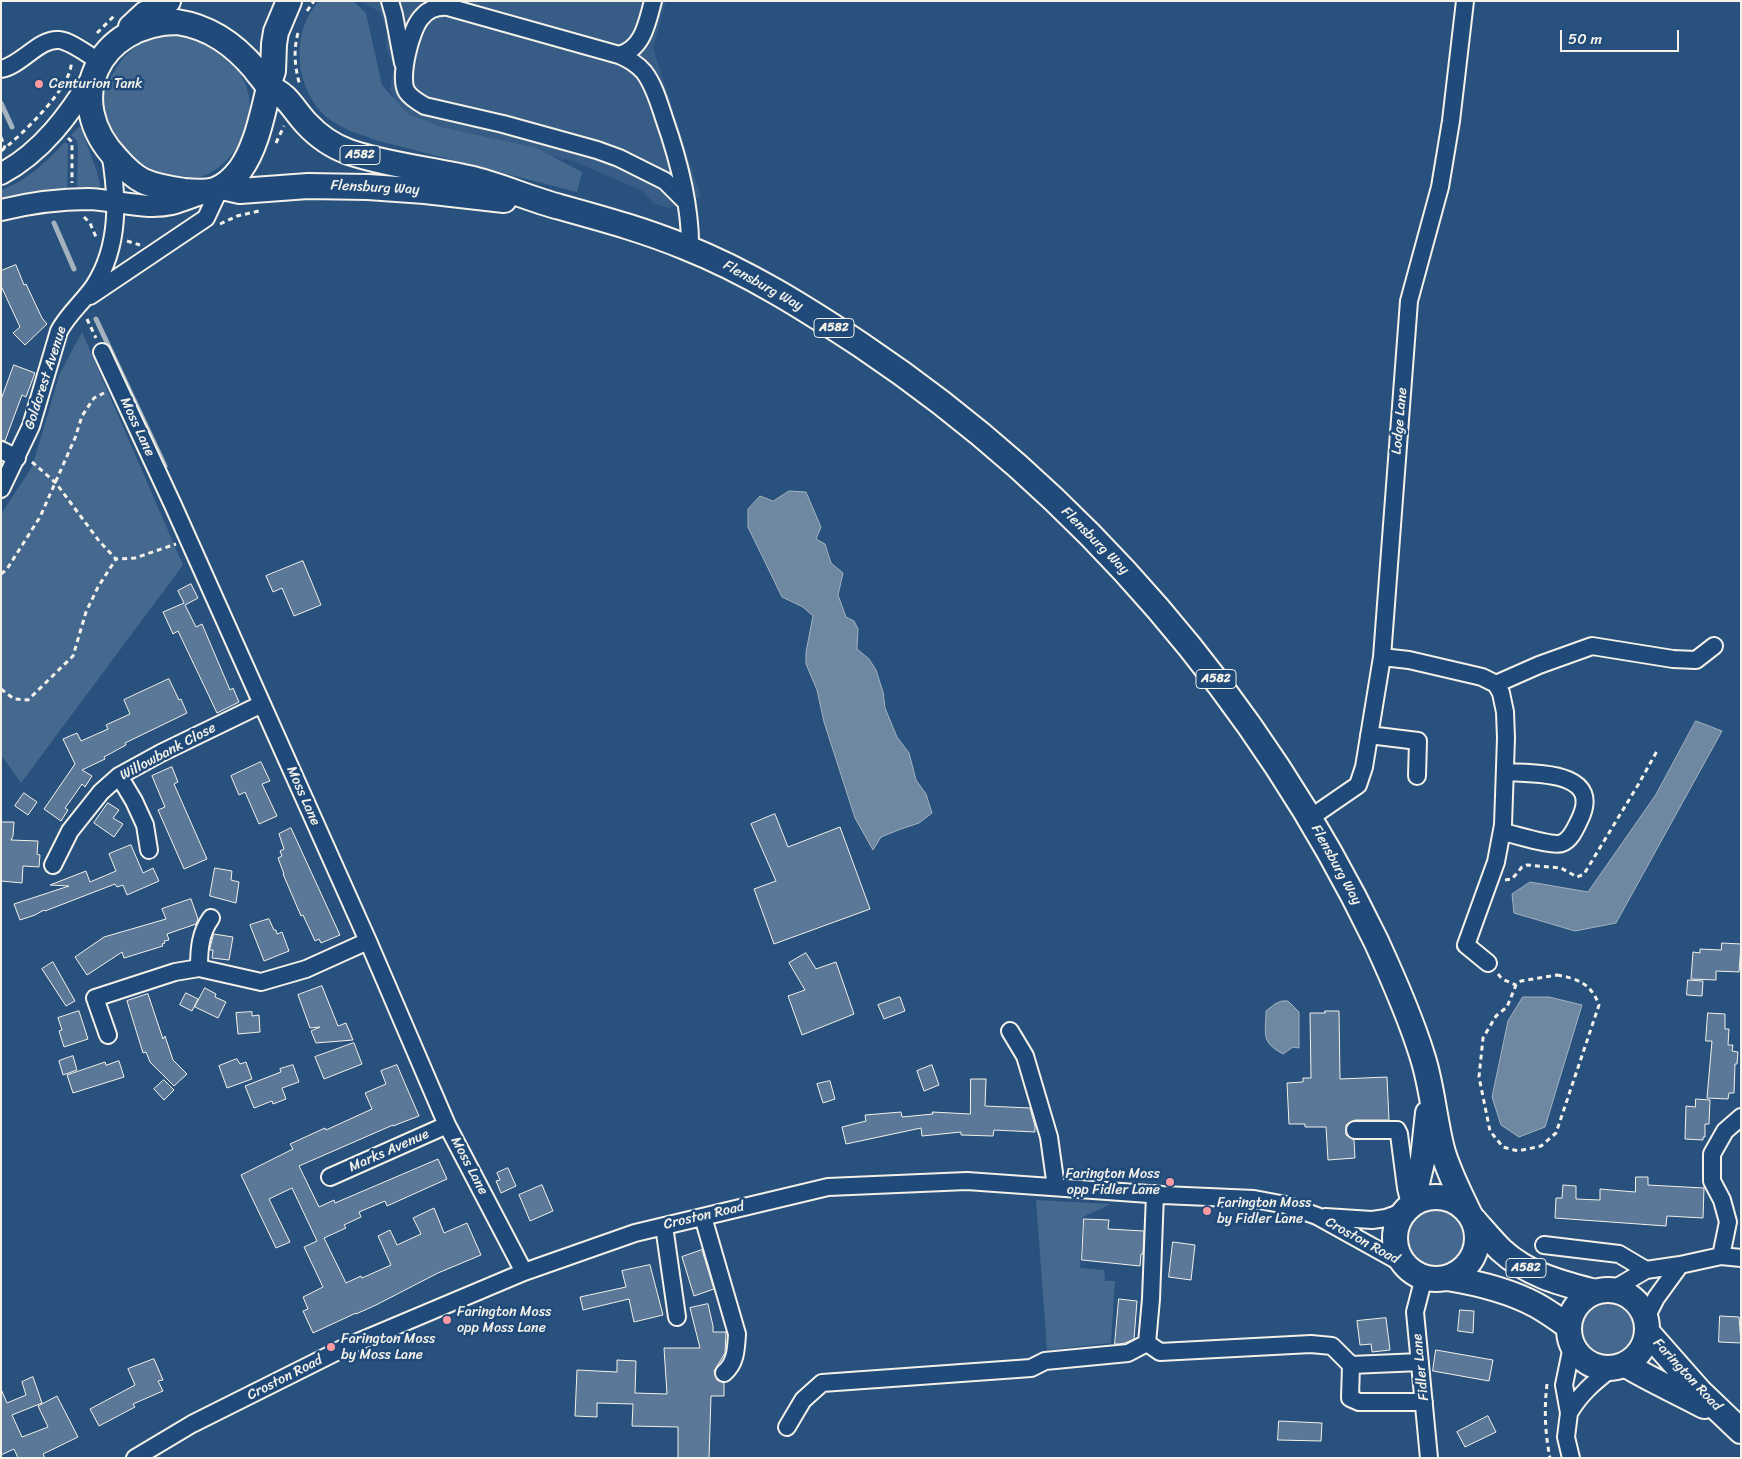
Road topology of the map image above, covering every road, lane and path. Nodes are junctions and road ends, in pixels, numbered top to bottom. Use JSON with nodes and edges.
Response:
{"nodes":[{"id":1,"x":168,"y":1,"type":"edge"},
{"id":2,"x":314,"y":1,"type":"edge"},
{"id":3,"x":390,"y":1,"type":"edge"},
{"id":4,"x":653,"y":1,"type":"edge"},
{"id":5,"x":1465,"y":1,"type":"edge"},
{"id":6,"x":296,"y":10,"type":"edge"},
{"id":7,"x":299,"y":31,"type":"dead end"},
{"id":8,"x":115,"y":43,"type":"junction"},
{"id":9,"x":77,"y":48,"type":"junction"},
{"id":10,"x":619,"y":55,"type":"junction"},
{"id":11,"x":403,"y":67,"type":"junction"},
{"id":12,"x":97,"y":68,"type":"junction"},
{"id":13,"x":1,"y":69,"type":"edge"},
{"id":14,"x":268,"y":87,"type":"junction"},
{"id":15,"x":300,"y":103,"type":"junction"},
{"id":16,"x":42,"y":114,"type":"junction"},
{"id":17,"x":57,"y":128,"type":"junction"},
{"id":18,"x":1,"y":137,"type":"edge"},
{"id":19,"x":276,"y":144,"type":"dead end"},
{"id":20,"x":5,"y":148,"type":"junction"},
{"id":21,"x":1,"y":150,"type":"edge"},
{"id":22,"x":110,"y":152,"type":"junction"},
{"id":23,"x":1,"y":174,"type":"edge"},
{"id":24,"x":216,"y":190,"type":"junction"},
{"id":25,"x":72,"y":200,"type":"junction"},
{"id":26,"x":685,"y":201,"type":"junction"},
{"id":27,"x":117,"y":202,"type":"junction"},
{"id":28,"x":558,"y":207,"type":"junction"},
{"id":29,"x":1,"y":210,"type":"edge"},
{"id":30,"x":104,"y":238,"type":"junction"},
{"id":31,"x":96,"y":246,"type":"dead end"},
{"id":32,"x":690,"y":249,"type":"junction"},
{"id":33,"x":151,"y":256,"type":"junction"},
{"id":34,"x":81,"y":302,"type":"junction"},
{"id":35,"x":87,"y":318,"type":"dead end"},
{"id":36,"x":102,"y":352,"type":"joint"},
{"id":37,"x":118,"y":386,"type":"junction"},
{"id":38,"x":1,"y":450,"type":"edge"},
{"id":39,"x":18,"y":455,"type":"junction"},
{"id":40,"x":56,"y":483,"type":"junction"},
{"id":41,"x":1,"y":489,"type":"edge"},
{"id":42,"x":188,"y":537,"type":"junction"},
{"id":43,"x":116,"y":559,"type":"junction"},
{"id":44,"x":1,"y":574,"type":"edge"},
{"id":45,"x":1714,"y":646,"type":"dead end"},
{"id":46,"x":1382,"y":657,"type":"junction"},
{"id":47,"x":1496,"y":684,"type":"junction"},
{"id":48,"x":1,"y":689,"type":"edge"},
{"id":49,"x":262,"y":704,"type":"junction"},
{"id":50,"x":1369,"y":735,"type":"junction"},
{"id":51,"x":1505,"y":772,"type":"junction"},
{"id":52,"x":119,"y":776,"type":"junction"},
{"id":53,"x":1417,"y":776,"type":"dead end"},
{"id":54,"x":1310,"y":818,"type":"junction"},
{"id":55,"x":1502,"y":832,"type":"junction"},
{"id":56,"x":149,"y":850,"type":"dead end"},
{"id":57,"x":53,"y":865,"type":"dead end"},
{"id":58,"x":211,"y":918,"type":"dead end"},
{"id":59,"x":368,"y":942,"type":"junction"},
{"id":60,"x":1488,"y":963,"type":"joint"},
{"id":61,"x":199,"y":968,"type":"junction"},
{"id":62,"x":1516,"y":986,"type":"junction"},
{"id":63,"x":1010,"y":1032,"type":"dead end"},
{"id":64,"x":108,"y":1035,"type":"dead end"},
{"id":65,"x":1429,"y":1081,"type":"junction"},
{"id":66,"x":1741,"y":1117,"type":"edge"},
{"id":67,"x":447,"y":1125,"type":"junction"},
{"id":68,"x":1355,"y":1130,"type":"dead end"},
{"id":69,"x":330,"y":1177,"type":"dead end"},
{"id":70,"x":1056,"y":1187,"type":"junction"},
{"id":71,"x":1154,"y":1194,"type":"junction"},
{"id":72,"x":1409,"y":1207,"type":"junction"},
{"id":73,"x":1318,"y":1216,"type":"junction"},
{"id":74,"x":1471,"y":1216,"type":"junction"},
{"id":75,"x":703,"y":1217,"type":"junction"},
{"id":76,"x":664,"y":1226,"type":"junction"},
{"id":77,"x":1544,"y":1245,"type":"dead end"},
{"id":78,"x":1721,"y":1256,"type":"junction"},
{"id":79,"x":1741,"y":1258,"type":"edge"},
{"id":80,"x":1680,"y":1265,"type":"junction"},
{"id":81,"x":1646,"y":1270,"type":"junction"},
{"id":82,"x":524,"y":1272,"type":"junction"},
{"id":83,"x":1426,"y":1274,"type":"junction"},
{"id":84,"x":1603,"y":1291,"type":"junction"},
{"id":85,"x":677,"y":1317,"type":"dead end"},
{"id":86,"x":1647,"y":1325,"type":"junction"},
{"id":87,"x":1570,"y":1336,"type":"junction"},
{"id":88,"x":1147,"y":1343,"type":"junction"},
{"id":89,"x":1420,"y":1362,"type":"junction"},
{"id":90,"x":1351,"y":1365,"type":"junction"},
{"id":91,"x":1619,"y":1367,"type":"junction"},
{"id":92,"x":724,"y":1373,"type":"dead end"},
{"id":93,"x":1564,"y":1385,"type":"junction"},
{"id":94,"x":1424,"y":1402,"type":"junction"},
{"id":95,"x":1569,"y":1413,"type":"junction"},
{"id":96,"x":1733,"y":1424,"type":"edge"},
{"id":97,"x":788,"y":1427,"type":"dead end"},
{"id":98,"x":135,"y":1458,"type":"edge"},
{"id":99,"x":1429,"y":1458,"type":"edge"},
{"id":100,"x":1550,"y":1458,"type":"edge"},
{"id":101,"x":1571,"y":1458,"type":"edge"}],
"edges":[{"from":1,"to":8,"type":"highway","number":"A582"},
{"from":2,"to":6,"type":"path"},
{"from":3,"to":11,"type":"street"},
{"from":4,"to":10,"type":"street"},
{"from":5,"to":46,"type":"street","name":"Lodge Lane"},
{"from":6,"to":14,"type":"highway"},
{"from":7,"to":15,"type":"path"},
{"from":8,"to":12,"type":"highway","number":"A582"},
{"from":8,"to":14,"type":"highway","number":"A582"},
{"from":9,"to":12,"type":"street"},
{"from":9,"to":13,"type":"street"},
{"from":9,"to":16,"type":"path"},
{"from":10,"to":11,"type":"street"},
{"from":10,"to":26,"type":"street"},
{"from":11,"to":26,"type":"street"},
{"from":12,"to":17,"type":"main road"},
{"from":12,"to":22,"type":"highway","number":"A582"},
{"from":14,"to":15,"type":"highway","name":"Flensburg Way","number":"A582"},
{"from":14,"to":24,"type":"highway"},
{"from":15,"to":19,"type":"path"},
{"from":15,"to":28,"type":"highway","name":"Flensburg Way","number":"A582"},
{"from":16,"to":17,"type":"path"},
{"from":16,"to":20,"type":"path"},
{"from":17,"to":23,"type":"main road"},
{"from":17,"to":25,"type":"path"},
{"from":18,"to":20,"type":"path"},
{"from":20,"to":21,"type":"path"},
{"from":22,"to":24,"type":"highway","number":"A582"},
{"from":22,"to":27,"type":"street"},
{"from":24,"to":27,"type":"main road","name":"Flensburg Way"},
{"from":24,"to":28,"type":"highway","name":"Flensburg Way","number":"A582"},
{"from":24,"to":33,"type":"street"},
{"from":25,"to":27,"type":"main road","name":"Flensburg Way"},
{"from":25,"to":29,"type":"main road","name":"Flensburg Way"},
{"from":25,"to":30,"type":"path"},
{"from":26,"to":32,"type":"street"},
{"from":27,"to":30,"type":"street"},
{"from":28,"to":32,"type":"highway","name":"Flensburg Way","number":"A582"},
{"from":30,"to":31,"type":"path"},
{"from":30,"to":33,"type":"path"},
{"from":30,"to":34,"type":"street"},
{"from":32,"to":54,"type":"highway","name":"Flensburg Way","number":"A582"},
{"from":33,"to":34,"type":"street"},
{"from":34,"to":39,"type":"street","name":"Goldcrest Avenue"},
{"from":35,"to":36,"type":"path"},
{"from":36,"to":37,"type":"street","name":"Moss Lane"},
{"from":37,"to":40,"type":"path"},
{"from":37,"to":42,"type":"street","name":"Moss Lane"},
{"from":38,"to":39,"type":"street"},
{"from":39,"to":40,"type":"path"},
{"from":39,"to":41,"type":"street","name":"Goldcrest Avenue"},
{"from":40,"to":43,"type":"path"},
{"from":40,"to":44,"type":"path"},
{"from":42,"to":43,"type":"path"},
{"from":42,"to":49,"type":"street","name":"Moss Lane"},
{"from":43,"to":48,"type":"path"},
{"from":45,"to":47,"type":"street"},
{"from":46,"to":47,"type":"street"},
{"from":46,"to":50,"type":"street","name":"Lodge Lane"},
{"from":47,"to":51,"type":"street"},
{"from":49,"to":52,"type":"street","name":"Willowbank Close"},
{"from":49,"to":59,"type":"street","name":"Moss Lane"},
{"from":50,"to":53,"type":"street"},
{"from":50,"to":54,"type":"street","name":"Lodge Lane"},
{"from":51,"to":55,"type":"street"},
{"from":51,"to":55,"type":"street"},
{"from":52,"to":56,"type":"street"},
{"from":52,"to":57,"type":"street","name":"Willowbank Close"},
{"from":54,"to":65,"type":"highway","name":"Flensburg Way","number":"A582"},
{"from":55,"to":60,"type":"street"},
{"from":58,"to":61,"type":"street"},
{"from":59,"to":61,"type":"street"},
{"from":59,"to":67,"type":"street","name":"Moss Lane"},
{"from":60,"to":62,"type":"path"},
{"from":61,"to":64,"type":"street"},
{"from":62,"to":62,"type":"path"},
{"from":63,"to":70,"type":"street"},
{"from":65,"to":72,"type":"highway","name":"Flensburg Way","number":"A582"},
{"from":65,"to":74,"type":"highway","name":"Flensburg Way","number":"A582"},
{"from":66,"to":78,"type":"street"},
{"from":67,"to":69,"type":"street","name":"Marks Avenue"},
{"from":67,"to":82,"type":"street","name":"Moss Lane"},
{"from":68,"to":72,"type":"street"},
{"from":70,"to":71,"type":"street","name":"Croston Road"},
{"from":70,"to":75,"type":"street","name":"Croston Road"},
{"from":71,"to":73,"type":"street","name":"Croston Road"},
{"from":71,"to":88,"type":"street"},
{"from":72,"to":73,"type":"street","name":"Croston Road"},
{"from":72,"to":74,"type":"highway","number":"A582"},
{"from":72,"to":83,"type":"highway","number":"A582"},
{"from":73,"to":83,"type":"street","name":"Croston Road"},
{"from":74,"to":83,"type":"highway","number":"A582"},
{"from":74,"to":84,"type":"highway","number":"A582"},
{"from":75,"to":76,"type":"street","name":"Croston Road"},
{"from":75,"to":92,"type":"street"},
{"from":76,"to":82,"type":"street","name":"Croston Road"},
{"from":76,"to":85,"type":"street"},
{"from":77,"to":81,"type":"street"},
{"from":78,"to":79,"type":"street"},
{"from":78,"to":80,"type":"street"},
{"from":80,"to":81,"type":"street"},
{"from":80,"to":86,"type":"street"},
{"from":81,"to":84,"type":"street"},
{"from":82,"to":98,"type":"street","name":"Croston Road"},
{"from":83,"to":87,"type":"highway","name":"Croston Road","number":"A582"},
{"from":83,"to":89,"type":"street","name":"Fidler Lane"},
{"from":84,"to":86,"type":"highway","number":"A582"},
{"from":84,"to":87,"type":"highway"},
{"from":86,"to":91,"type":"highway"},
{"from":86,"to":96,"type":"highway","name":"Farington Road","number":"A582"},
{"from":87,"to":91,"type":"highway","number":"A582"},
{"from":87,"to":93,"type":"street"},
{"from":88,"to":90,"type":"street"},
{"from":88,"to":97,"type":"street"},
{"from":89,"to":90,"type":"street"},
{"from":89,"to":94,"type":"street","name":"Fidler Lane"},
{"from":90,"to":94,"type":"street"},
{"from":91,"to":95,"type":"street"},
{"from":91,"to":96,"type":"highway","name":"Farington Road","number":"A582"},
{"from":93,"to":95,"type":"street"},
{"from":93,"to":100,"type":"path"},
{"from":94,"to":99,"type":"street","name":"Fidler Lane"},
{"from":95,"to":101,"type":"street"}]}
